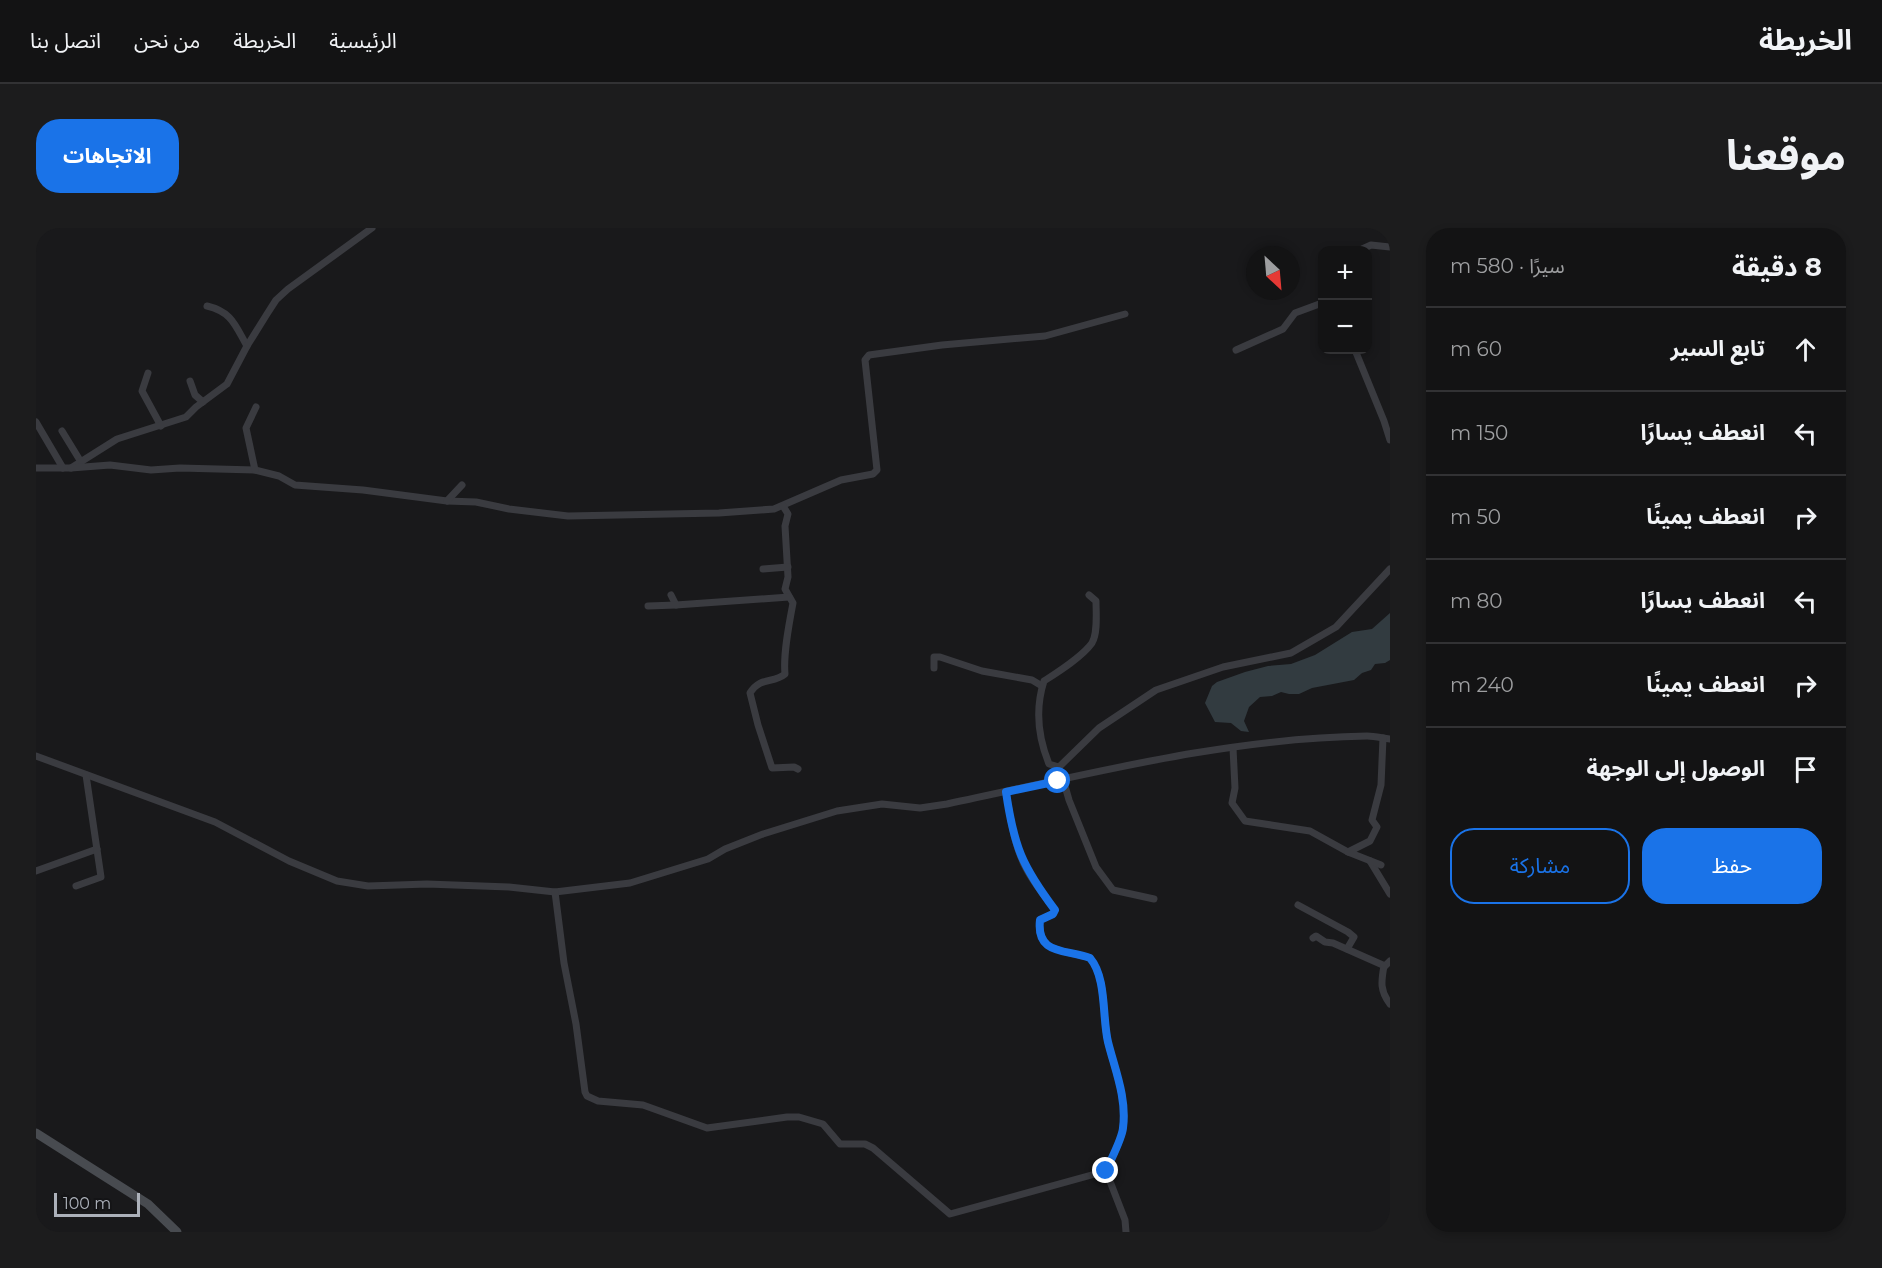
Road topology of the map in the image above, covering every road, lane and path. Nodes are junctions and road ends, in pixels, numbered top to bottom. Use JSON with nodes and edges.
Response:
{"nodes":[{"id":1,"x":372,"y":228,"type":"edge"},
{"id":2,"x":1369,"y":246,"type":"edge"},
{"id":3,"x":1390,"y":247,"type":"edge"},
{"id":4,"x":1318,"y":305,"type":"edge"},
{"id":5,"x":207,"y":306,"type":"dead end"},
{"id":6,"x":1125,"y":314,"type":"dead end"},
{"id":7,"x":247,"y":346,"type":"junction"},
{"id":8,"x":1236,"y":350,"type":"dead end"},
{"id":9,"x":1357,"y":354,"type":"edge"},
{"id":10,"x":148,"y":373,"type":"dead end"},
{"id":11,"x":190,"y":381,"type":"dead end"},
{"id":12,"x":203,"y":402,"type":"junction"},
{"id":13,"x":256,"y":407,"type":"dead end"},
{"id":14,"x":36,"y":422,"type":"edge"},
{"id":15,"x":161,"y":426,"type":"junction"},
{"id":16,"x":62,"y":430,"type":"dead end"},
{"id":17,"x":1390,"y":440,"type":"edge"},
{"id":18,"x":81,"y":462,"type":"junction"},
{"id":19,"x":36,"y":468,"type":"edge"},
{"id":20,"x":67,"y":468,"type":"junction"},
{"id":21,"x":255,"y":470,"type":"junction"},
{"id":22,"x":462,"y":485,"type":"dead end"},
{"id":23,"x":447,"y":501,"type":"junction"},
{"id":24,"x":783,"y":506,"type":"junction"},
{"id":25,"x":788,"y":567,"type":"junction"},
{"id":26,"x":763,"y":568,"type":"dead end"},
{"id":27,"x":1390,"y":568,"type":"edge"},
{"id":28,"x":671,"y":595,"type":"dead end"},
{"id":29,"x":1089,"y":595,"type":"dead end"},
{"id":30,"x":789,"y":597,"type":"junction"},
{"id":31,"x":676,"y":605,"type":"junction"},
{"id":32,"x":648,"y":606,"type":"dead end"},
{"id":33,"x":934,"y":668,"type":"dead end"},
{"id":34,"x":1042,"y":686,"type":"junction"},
{"id":35,"x":1387,"y":738,"type":"edge"},
{"id":36,"x":1233,"y":748,"type":"junction"},
{"id":37,"x":36,"y":756,"type":"edge"},
{"id":38,"x":1059,"y":767,"type":"junction"},
{"id":39,"x":798,"y":769,"type":"dead end"},
{"id":40,"x":86,"y":775,"type":"junction"},
{"id":41,"x":1060,"y":780,"type":"junction"},
{"id":42,"x":1006,"y":792,"type":"junction"},
{"id":43,"x":97,"y":849,"type":"junction"},
{"id":44,"x":1348,"y":852,"type":"junction"},
{"id":45,"x":1370,"y":861,"type":"junction"},
{"id":46,"x":1381,"y":865,"type":"dead end"},
{"id":47,"x":36,"y":871,"type":"edge"},
{"id":48,"x":76,"y":886,"type":"dead end"},
{"id":49,"x":555,"y":892,"type":"junction"},
{"id":50,"x":1390,"y":894,"type":"edge"},
{"id":51,"x":1154,"y":899,"type":"dead end"},
{"id":52,"x":1298,"y":905,"type":"dead end"},
{"id":53,"x":1313,"y":938,"type":"dead end"},
{"id":54,"x":1347,"y":949,"type":"junction"},
{"id":55,"x":1387,"y":963,"type":"edge"},
{"id":56,"x":1390,"y":1004,"type":"edge"},
{"id":57,"x":36,"y":1133,"type":"edge"},
{"id":58,"x":1106,"y":1171,"type":"junction"},
{"id":59,"x":177,"y":1232,"type":"edge"},
{"id":60,"x":1126,"y":1232,"type":"edge"}],
"edges":[{"from":1,"to":7,"type":"street"},
{"from":2,"to":3,"type":"street"},
{"from":4,"to":8,"type":"street"},
{"from":5,"to":7,"type":"street"},
{"from":6,"to":24,"type":"street"},
{"from":7,"to":12,"type":"street"},
{"from":9,"to":17,"type":"street"},
{"from":10,"to":15,"type":"street"},
{"from":11,"to":12,"type":"street"},
{"from":12,"to":15,"type":"street"},
{"from":13,"to":21,"type":"street"},
{"from":14,"to":20,"type":"street"},
{"from":15,"to":18,"type":"street"},
{"from":16,"to":18,"type":"street"},
{"from":18,"to":20,"type":"street"},
{"from":19,"to":20,"type":"street"},
{"from":20,"to":21,"type":"street"},
{"from":21,"to":23,"type":"street"},
{"from":22,"to":23,"type":"street"},
{"from":23,"to":24,"type":"street"},
{"from":24,"to":25,"type":"street"},
{"from":25,"to":26,"type":"street"},
{"from":25,"to":30,"type":"street"},
{"from":27,"to":38,"type":"street"},
{"from":28,"to":31,"type":"street"},
{"from":29,"to":34,"type":"street"},
{"from":30,"to":31,"type":"street"},
{"from":30,"to":39,"type":"street"},
{"from":31,"to":32,"type":"street"},
{"from":33,"to":34,"type":"street"},
{"from":34,"to":38,"type":"street"},
{"from":35,"to":36,"type":"street"},
{"from":35,"to":44,"type":"street"},
{"from":36,"to":41,"type":"street"},
{"from":36,"to":44,"type":"street"},
{"from":37,"to":40,"type":"street"},
{"from":38,"to":41,"type":"street"},
{"from":40,"to":43,"type":"street"},
{"from":40,"to":49,"type":"street"},
{"from":41,"to":42,"type":"street"},
{"from":41,"to":51,"type":"street"},
{"from":42,"to":49,"type":"street"},
{"from":42,"to":58,"type":"street"},
{"from":43,"to":47,"type":"street"},
{"from":43,"to":48,"type":"street"},
{"from":44,"to":45,"type":"street"},
{"from":45,"to":46,"type":"street"},
{"from":45,"to":50,"type":"street"},
{"from":49,"to":58,"type":"street"},
{"from":52,"to":54,"type":"street"},
{"from":53,"to":54,"type":"street"},
{"from":54,"to":55,"type":"street"},
{"from":55,"to":56,"type":"street"},
{"from":57,"to":59,"type":"street"},
{"from":58,"to":60,"type":"street"}]}
